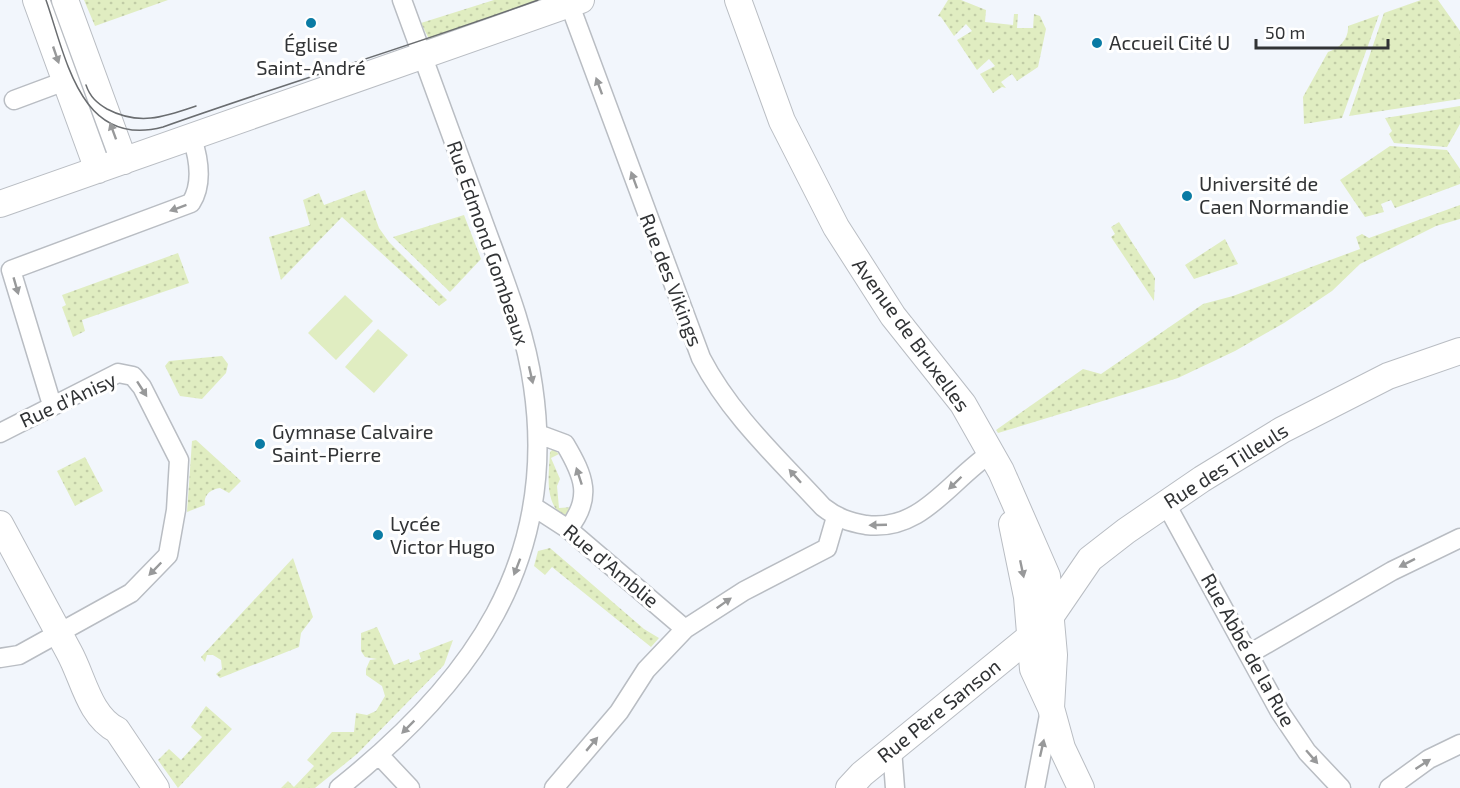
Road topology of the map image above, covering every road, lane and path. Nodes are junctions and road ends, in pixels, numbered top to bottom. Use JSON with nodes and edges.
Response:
{"nodes":[{"id":1,"x":36,"y":0,"type":"edge"},
{"id":2,"x":65,"y":0,"type":"edge"},
{"id":3,"x":402,"y":0,"type":"edge"},
{"id":4,"x":738,"y":0,"type":"edge"},
{"id":5,"x":573,"y":1,"type":"edge"},
{"id":6,"x":423,"y":55,"type":"junction"},
{"id":7,"x":65,"y":81,"type":"junction"},
{"id":8,"x":14,"y":100,"type":"dead end"},
{"id":9,"x":192,"y":138,"type":"junction"},
{"id":10,"x":124,"y":161,"type":"junction"},
{"id":11,"x":98,"y":170,"type":"junction"},
{"id":12,"x":0,"y":204,"type":"edge"},
{"id":13,"x":1460,"y":351,"type":"edge"},
{"id":14,"x":52,"y":405,"type":"junction"},
{"id":15,"x":0,"y":433,"type":"edge"},
{"id":16,"x":538,"y":435,"type":"junction"},
{"id":17,"x":996,"y":462,"type":"junction"},
{"id":18,"x":1166,"y":504,"type":"junction"},
{"id":19,"x":534,"y":507,"type":"junction"},
{"id":20,"x":836,"y":517,"type":"junction"},
{"id":21,"x":0,"y":525,"type":"edge"},
{"id":22,"x":567,"y":529,"type":"junction"},
{"id":23,"x":1460,"y":538,"type":"edge"},
{"id":24,"x":1051,"y":616,"type":"junction"},
{"id":25,"x":685,"y":629,"type":"junction"},
{"id":26,"x":1031,"y":636,"type":"junction"},
{"id":27,"x":65,"y":644,"type":"junction"},
{"id":28,"x":1249,"y":654,"type":"junction"},
{"id":29,"x":0,"y":658,"type":"edge"},
{"id":30,"x":1051,"y":708,"type":"junction"},
{"id":31,"x":1460,"y":744,"type":"edge"},
{"id":32,"x":892,"y":749,"type":"junction"},
{"id":33,"x":379,"y":755,"type":"junction"},
{"id":34,"x":156,"y":788,"type":"edge"},
{"id":35,"x":339,"y":788,"type":"edge"},
{"id":36,"x":410,"y":788,"type":"edge"},
{"id":37,"x":554,"y":788,"type":"edge"},
{"id":38,"x":849,"y":788,"type":"edge"},
{"id":39,"x":895,"y":788,"type":"edge"},
{"id":40,"x":1035,"y":788,"type":"edge"},
{"id":41,"x":1081,"y":788,"type":"edge"},
{"id":42,"x":1341,"y":788,"type":"edge"},
{"id":43,"x":1389,"y":788,"type":"edge"}],
"edges":[{"from":1,"to":7,"type":"street","one_way":true},
{"from":10,"to":2,"type":"street","one_way":true},
{"from":3,"to":6,"type":"street","name":"Rue Edmond Gombeaux"},
{"from":4,"to":17,"type":"street","name":"Avenue de Bruxelles"},
{"from":5,"to":6,"type":"street"},
{"from":20,"to":5,"type":"street","name":"Rue des Vikings","one_way":true},
{"from":6,"to":9,"type":"street"},
{"from":6,"to":16,"type":"street","name":"Rue Edmond Gombeaux","one_way":true},
{"from":7,"to":8,"type":"street"},
{"from":7,"to":11,"type":"street"},
{"from":9,"to":10,"type":"street"},
{"from":9,"to":14,"type":"street","one_way":true},
{"from":10,"to":11,"type":"street"},
{"from":11,"to":12,"type":"street"},
{"from":13,"to":18,"type":"street","name":"Rue des Tilleuls"},
{"from":14,"to":15,"type":"street","name":"Rue d'Anisy"},
{"from":14,"to":27,"type":"street","name":"Rue d'Anisy","one_way":true},
{"from":16,"to":19,"type":"street","name":"Rue Edmond Gombeaux"},
{"from":22,"to":16,"type":"street","one_way":true},
{"from":17,"to":20,"type":"street","one_way":true},
{"from":17,"to":24,"type":"street","name":"Avenue de Bruxelles"},
{"from":17,"to":26,"type":"street","name":"Avenue de Bruxelles","one_way":true},
{"from":18,"to":24,"type":"street","name":"Rue des Tilleuls"},
{"from":18,"to":28,"type":"street","name":"Rue Abbé de la Rue"},
{"from":19,"to":22,"type":"street","name":"Rue d'Amblie"},
{"from":19,"to":33,"type":"street","name":"Rue Edmond Gombeaux","one_way":true},
{"from":25,"to":20,"type":"street","one_way":true},
{"from":21,"to":27,"type":"street"},
{"from":22,"to":25,"type":"street","name":"Rue d'Amblie"},
{"from":23,"to":28,"type":"street","one_way":true},
{"from":24,"to":26,"type":"street","name":"Rue des Tilleuls"},
{"from":24,"to":30,"type":"street","name":"Avenue de Bruxelles"},
{"from":37,"to":25,"type":"street","one_way":true},
{"from":26,"to":30,"type":"street","name":"Avenue de Bruxelles"},
{"from":26,"to":32,"type":"street","name":"Rue Père Sanson"},
{"from":27,"to":29,"type":"street","name":"Rue d'Anisy"},
{"from":27,"to":34,"type":"street"},
{"from":28,"to":42,"type":"street","name":"Rue Abbé de la Rue","one_way":true},
{"from":40,"to":30,"type":"street","one_way":true},
{"from":30,"to":41,"type":"street"},
{"from":43,"to":31,"type":"street","one_way":true},
{"from":32,"to":38,"type":"street","name":"Rue Père Sanson"},
{"from":32,"to":39,"type":"street"},
{"from":33,"to":35,"type":"street","name":"Rue Edmond Gombeaux"},
{"from":33,"to":36,"type":"street"}]}
